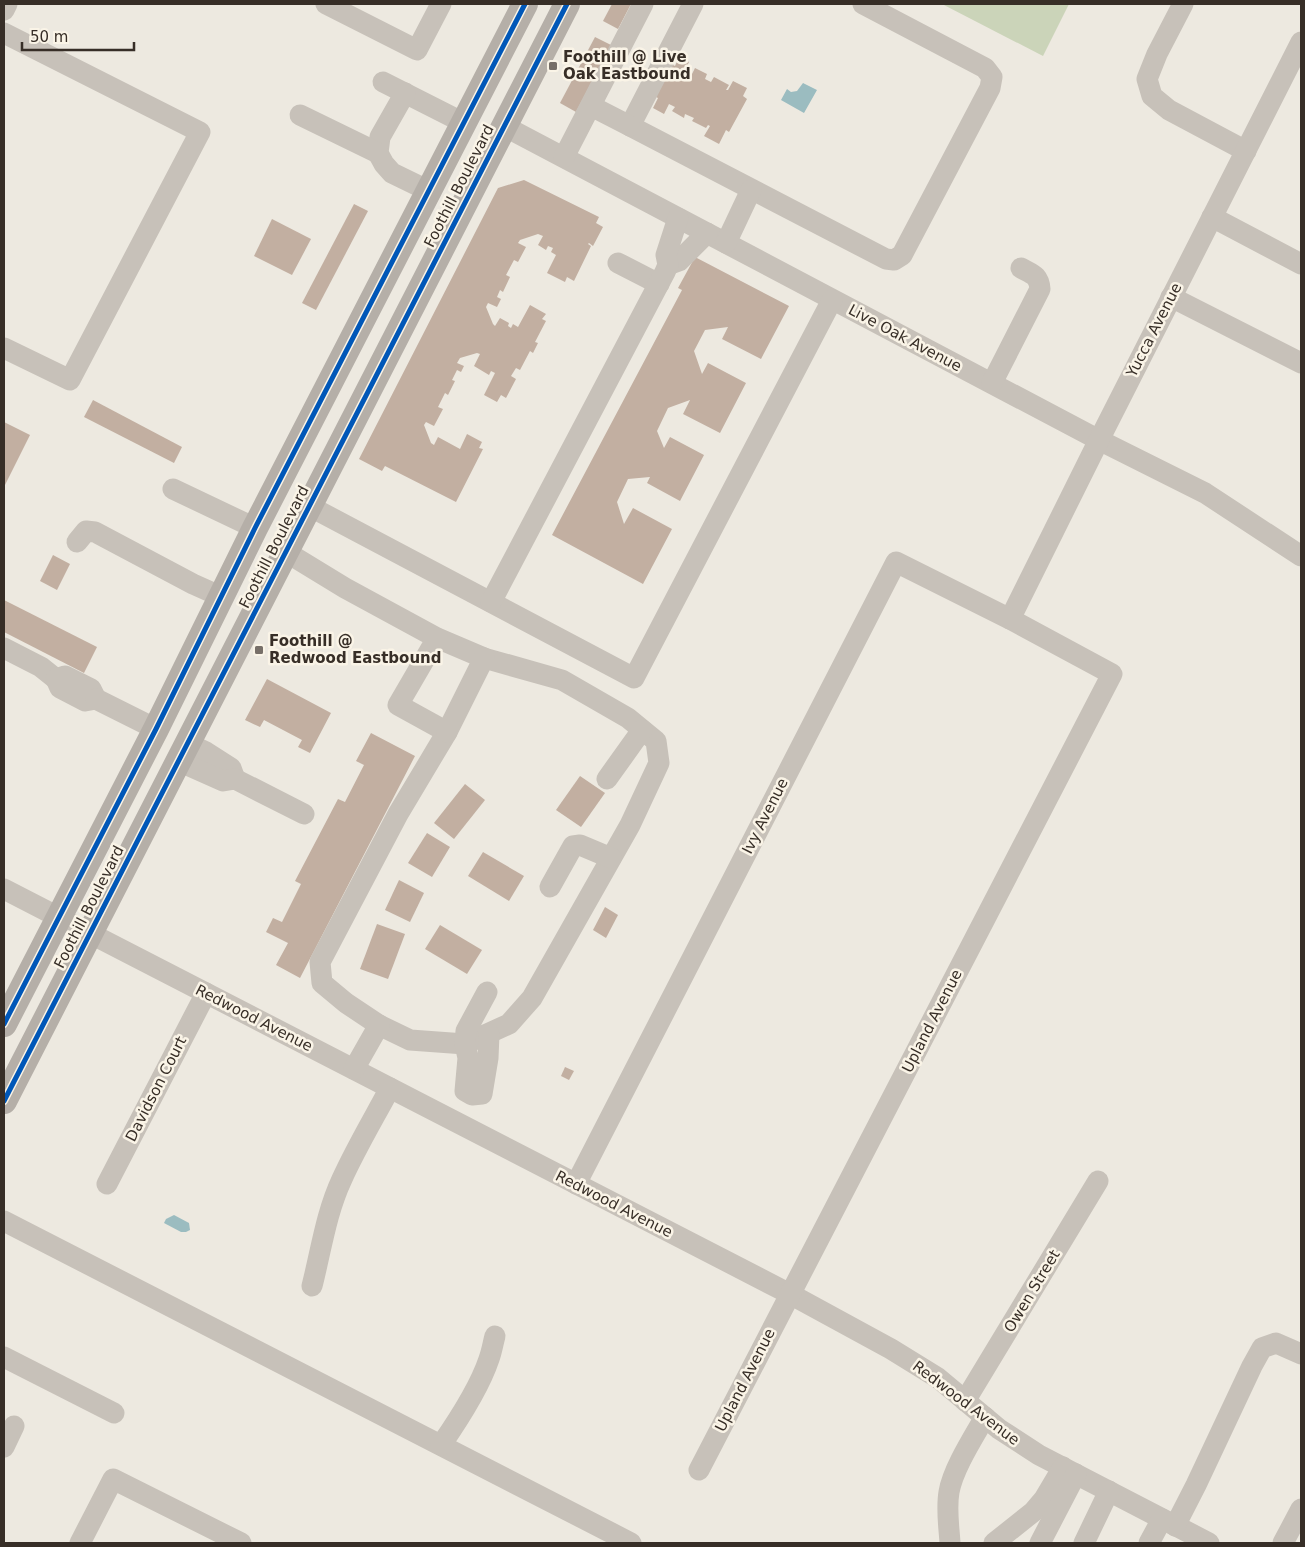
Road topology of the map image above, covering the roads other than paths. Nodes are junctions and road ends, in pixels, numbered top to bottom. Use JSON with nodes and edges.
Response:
{"nodes":[{"id":1,"x":7,"y":4,"type":"edge"},
{"id":2,"x":326,"y":4,"type":"edge"},
{"id":3,"x":441,"y":4,"type":"edge"},
{"id":4,"x":526,"y":4,"type":"edge"},
{"id":5,"x":567,"y":4,"type":"edge"},
{"id":6,"x":643,"y":4,"type":"edge"},
{"id":7,"x":693,"y":4,"type":"edge"},
{"id":8,"x":863,"y":4,"type":"edge"},
{"id":9,"x":1183,"y":4,"type":"edge"},
{"id":10,"x":4,"y":10,"type":"edge"},
{"id":11,"x":4,"y":33,"type":"edge"},
{"id":12,"x":1301,"y":42,"type":"edge"},
{"id":13,"x":1293,"y":75,"type":"edge"},
{"id":14,"x":383,"y":82,"type":"dead end"},
{"id":15,"x":405,"y":93,"type":"junction"},
{"id":16,"x":591,"y":106,"type":"junction"},
{"id":17,"x":300,"y":115,"type":"dead end"},
{"id":18,"x":464,"y":123,"type":"junction"},
{"id":19,"x":504,"y":126,"type":"junction"},
{"id":20,"x":630,"y":126,"type":"junction"},
{"id":21,"x":1246,"y":151,"type":"junction"},
{"id":22,"x":378,"y":153,"type":"junction"},
{"id":23,"x":564,"y":158,"type":"junction"},
{"id":24,"x":751,"y":190,"type":"junction"},
{"id":25,"x":429,"y":191,"type":"junction"},
{"id":26,"x":1212,"y":217,"type":"junction"},
{"id":27,"x":678,"y":218,"type":"junction"},
{"id":28,"x":707,"y":233,"type":"junction"},
{"id":29,"x":726,"y":243,"type":"junction"},
{"id":30,"x":618,"y":263,"type":"dead end"},
{"id":31,"x":1301,"y":264,"type":"edge"},
{"id":32,"x":668,"y":265,"type":"junction"},
{"id":33,"x":1021,"y":268,"type":"dead end"},
{"id":34,"x":659,"y":284,"type":"junction"},
{"id":35,"x":1171,"y":296,"type":"junction"},
{"id":36,"x":832,"y":300,"type":"junction"},
{"id":37,"x":4,"y":348,"type":"edge"},
{"id":38,"x":1301,"y":363,"type":"edge"},
{"id":39,"x":992,"y":383,"type":"junction"},
{"id":40,"x":1099,"y":440,"type":"junction"},
{"id":41,"x":173,"y":489,"type":"dead end"},
{"id":42,"x":309,"y":506,"type":"junction"},
{"id":43,"x":256,"y":528,"type":"junction"},
{"id":44,"x":77,"y":542,"type":"dead end"},
{"id":45,"x":286,"y":552,"type":"junction"},
{"id":46,"x":1301,"y":556,"type":"edge"},
{"id":47,"x":222,"y":596,"type":"junction"},
{"id":48,"x":491,"y":602,"type":"junction"},
{"id":49,"x":1010,"y":619,"type":"junction"},
{"id":50,"x":438,"y":638,"type":"junction"},
{"id":51,"x":4,"y":648,"type":"edge"},
{"id":52,"x":484,"y":658,"type":"junction"},
{"id":53,"x":156,"y":729,"type":"junction"},
{"id":54,"x":642,"y":730,"type":"junction"},
{"id":55,"x":447,"y":732,"type":"junction"},
{"id":56,"x":183,"y":752,"type":"junction"},
{"id":57,"x":607,"y":780,"type":"dead end"},
{"id":58,"x":304,"y":814,"type":"dead end"},
{"id":59,"x":611,"y":858,"type":"junction"},
{"id":60,"x":550,"y":887,"type":"dead end"},
{"id":61,"x":4,"y":889,"type":"edge"},
{"id":62,"x":59,"y":918,"type":"junction"},
{"id":63,"x":90,"y":934,"type":"junction"},
{"id":64,"x":487,"y":992,"type":"dead end"},
{"id":65,"x":206,"y":993,"type":"junction"},
{"id":66,"x":4,"y":1024,"type":"edge"},
{"id":67,"x":379,"y":1025,"type":"junction"},
{"id":68,"x":473,"y":1058,"type":"junction"},
{"id":69,"x":354,"y":1070,"type":"junction"},
{"id":70,"x":390,"y":1088,"type":"junction"},
{"id":71,"x":4,"y":1101,"type":"edge"},
{"id":72,"x":458,"y":1123,"type":"junction"},
{"id":73,"x":1098,"y":1182,"type":"dead end"},
{"id":74,"x":107,"y":1184,"type":"dead end"},
{"id":75,"x":576,"y":1184,"type":"junction"},
{"id":76,"x":4,"y":1221,"type":"edge"},
{"id":77,"x":312,"y":1286,"type":"dead end"},
{"id":78,"x":790,"y":1294,"type":"junction"},
{"id":79,"x":495,"y":1336,"type":"dead end"},
{"id":80,"x":1301,"y":1354,"type":"edge"},
{"id":81,"x":4,"y":1357,"type":"edge"},
{"id":82,"x":966,"y":1401,"type":"junction"},
{"id":83,"x":114,"y":1414,"type":"dead end"},
{"id":84,"x":985,"y":1417,"type":"junction"},
{"id":85,"x":14,"y":1426,"type":"dead end"},
{"id":86,"x":441,"y":1445,"type":"junction"},
{"id":87,"x":4,"y":1447,"type":"edge"},
{"id":88,"x":699,"y":1470,"type":"dead end"},
{"id":89,"x":1069,"y":1471,"type":"junction"},
{"id":90,"x":1109,"y":1491,"type":"junction"},
{"id":91,"x":1301,"y":1509,"type":"edge"},
{"id":92,"x":1168,"y":1522,"type":"junction"},
{"id":93,"x":80,"y":1543,"type":"edge"},
{"id":94,"x":241,"y":1543,"type":"edge"},
{"id":95,"x":631,"y":1543,"type":"edge"},
{"id":96,"x":950,"y":1543,"type":"edge"},
{"id":97,"x":994,"y":1543,"type":"edge"},
{"id":98,"x":1040,"y":1543,"type":"edge"},
{"id":99,"x":1084,"y":1543,"type":"edge"},
{"id":100,"x":1149,"y":1543,"type":"edge"},
{"id":101,"x":1209,"y":1543,"type":"edge"},
{"id":102,"x":1283,"y":1543,"type":"edge"}],
"edges":[{"from":1,"to":10,"type":"street"},
{"from":2,"to":3,"type":"street"},
{"from":4,"to":18,"type":"main road","name":"Foothill Boulevard"},
{"from":5,"to":19,"type":"main road","name":"Foothill Boulevard"},
{"from":6,"to":16,"type":"street"},
{"from":7,"to":20,"type":"street"},
{"from":8,"to":24,"type":"street"},
{"from":9,"to":21,"type":"street"},
{"from":11,"to":37,"type":"street"},
{"from":12,"to":13,"type":"street","name":"Yucca Avenue"},
{"from":13,"to":21,"type":"street","name":"Yucca Avenue"},
{"from":14,"to":15,"type":"street"},
{"from":15,"to":18,"type":"street"},
{"from":15,"to":22,"type":"street"},
{"from":16,"to":20,"type":"street"},
{"from":16,"to":23,"type":"street"},
{"from":17,"to":22,"type":"street"},
{"from":18,"to":25,"type":"main road","name":"Foothill Boulevard"},
{"from":19,"to":23,"type":"street","name":"Live Oak Avenue"},
{"from":19,"to":42,"type":"main road","name":"Foothill Boulevard"},
{"from":20,"to":24,"type":"street"},
{"from":21,"to":26,"type":"street","name":"Yucca Avenue"},
{"from":22,"to":25,"type":"street"},
{"from":23,"to":27,"type":"street","name":"Live Oak Avenue"},
{"from":24,"to":29,"type":"street"},
{"from":25,"to":43,"type":"main road","name":"Foothill Boulevard"},
{"from":26,"to":31,"type":"street"},
{"from":26,"to":35,"type":"street","name":"Yucca Avenue"},
{"from":27,"to":28,"type":"street","name":"Live Oak Avenue"},
{"from":27,"to":32,"type":"street"},
{"from":28,"to":29,"type":"street","name":"Live Oak Avenue"},
{"from":28,"to":32,"type":"street"},
{"from":29,"to":36,"type":"street","name":"Live Oak Avenue"},
{"from":30,"to":34,"type":"street"},
{"from":32,"to":34,"type":"street"},
{"from":33,"to":39,"type":"street"},
{"from":34,"to":48,"type":"street"},
{"from":35,"to":38,"type":"street"},
{"from":35,"to":40,"type":"street","name":"Yucca Avenue"},
{"from":36,"to":39,"type":"street","name":"Live Oak Avenue"},
{"from":36,"to":48,"type":"street"},
{"from":39,"to":40,"type":"street","name":"Live Oak Avenue"},
{"from":40,"to":46,"type":"street","name":"Live Oak Avenue"},
{"from":40,"to":49,"type":"street","name":"Yucca Avenue"},
{"from":41,"to":43,"type":"street"},
{"from":42,"to":45,"type":"main road","name":"Foothill Boulevard"},
{"from":42,"to":48,"type":"street"},
{"from":43,"to":47,"type":"main road","name":"Foothill Boulevard"},
{"from":44,"to":47,"type":"street"},
{"from":45,"to":50,"type":"street"},
{"from":45,"to":56,"type":"main road","name":"Foothill Boulevard"},
{"from":47,"to":53,"type":"main road","name":"Foothill Boulevard"},
{"from":49,"to":75,"type":"street","name":"Ivy Avenue"},
{"from":49,"to":78,"type":"street","name":"Upland Avenue"},
{"from":50,"to":52,"type":"street"},
{"from":50,"to":55,"type":"street"},
{"from":51,"to":53,"type":"street"},
{"from":52,"to":54,"type":"street"},
{"from":52,"to":55,"type":"street"},
{"from":53,"to":62,"type":"main road","name":"Foothill Boulevard"},
{"from":54,"to":57,"type":"street"},
{"from":54,"to":59,"type":"street"},
{"from":55,"to":67,"type":"street"},
{"from":56,"to":58,"type":"street"},
{"from":56,"to":63,"type":"main road","name":"Foothill Boulevard"},
{"from":59,"to":60,"type":"street"},
{"from":59,"to":68,"type":"street"},
{"from":61,"to":62,"type":"street","name":"Redwood Avenue"},
{"from":62,"to":63,"type":"street","name":"Redwood Avenue"},
{"from":62,"to":66,"type":"main road","name":"Foothill Boulevard"},
{"from":63,"to":65,"type":"street","name":"Redwood Avenue"},
{"from":63,"to":71,"type":"main road","name":"Foothill Boulevard"},
{"from":64,"to":68,"type":"street"},
{"from":65,"to":69,"type":"street","name":"Redwood Avenue"},
{"from":65,"to":74,"type":"street","name":"Davidson Court"},
{"from":67,"to":68,"type":"street"},
{"from":67,"to":69,"type":"street"},
{"from":68,"to":72,"type":"street"},
{"from":69,"to":70,"type":"street","name":"Redwood Avenue"},
{"from":70,"to":72,"type":"street","name":"Redwood Avenue"},
{"from":70,"to":77,"type":"street"},
{"from":72,"to":75,"type":"street","name":"Redwood Avenue"},
{"from":73,"to":82,"type":"street","name":"Owen Street"},
{"from":75,"to":78,"type":"street","name":"Redwood Avenue"},
{"from":76,"to":86,"type":"street"},
{"from":78,"to":82,"type":"street","name":"Redwood Avenue"},
{"from":78,"to":88,"type":"street","name":"Upland Avenue"},
{"from":79,"to":86,"type":"street"},
{"from":80,"to":92,"type":"street"},
{"from":81,"to":83,"type":"street"},
{"from":82,"to":84,"type":"street","name":"Redwood Avenue"},
{"from":84,"to":89,"type":"street","name":"Redwood Avenue"},
{"from":84,"to":96,"type":"street"},
{"from":85,"to":87,"type":"street"},
{"from":86,"to":95,"type":"street"},
{"from":89,"to":90,"type":"street","name":"Redwood Avenue"},
{"from":89,"to":97,"type":"street"},
{"from":89,"to":98,"type":"street"},
{"from":90,"to":92,"type":"street","name":"Redwood Avenue"},
{"from":90,"to":99,"type":"street"},
{"from":91,"to":102,"type":"street"},
{"from":92,"to":100,"type":"street"},
{"from":92,"to":101,"type":"street","name":"Redwood Avenue"},
{"from":93,"to":94,"type":"street"}]}
